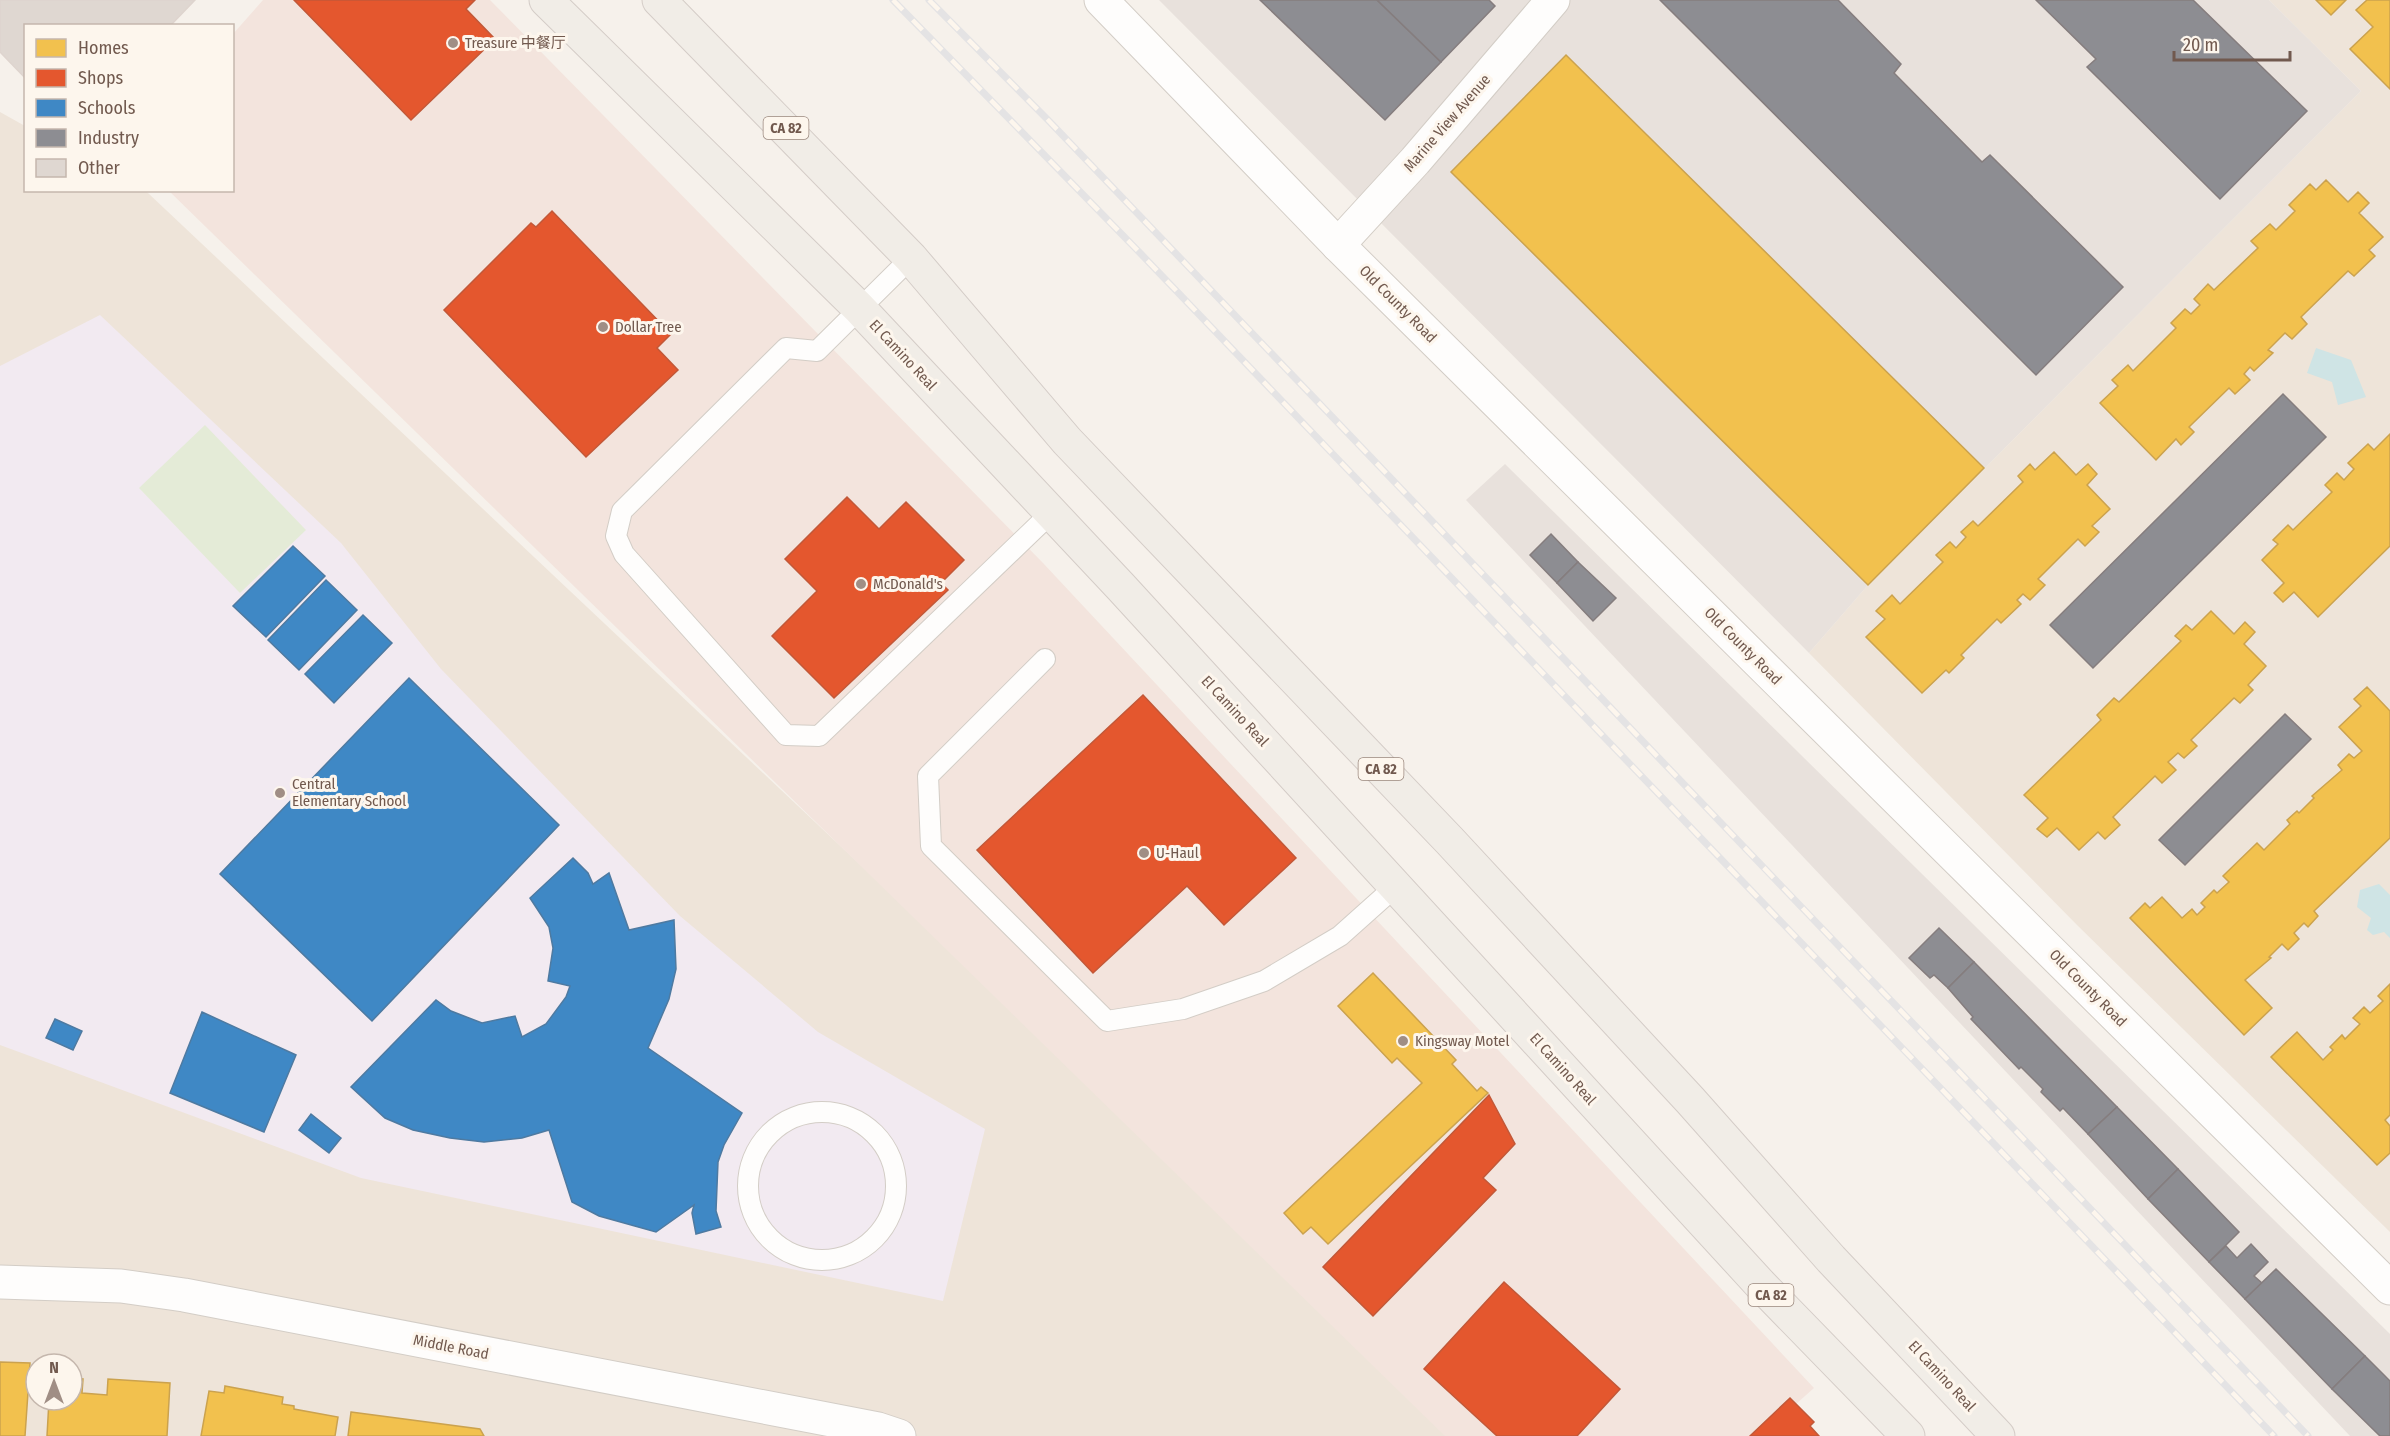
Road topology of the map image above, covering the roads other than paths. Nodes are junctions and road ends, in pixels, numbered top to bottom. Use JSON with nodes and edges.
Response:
{"nodes":[{"id":1,"x":546,"y":0,"type":"edge"},
{"id":2,"x":658,"y":0,"type":"edge"},
{"id":3,"x":1101,"y":0,"type":"edge"},
{"id":4,"x":1553,"y":0,"type":"edge"},
{"id":5,"x":1338,"y":244,"type":"junction"},
{"id":6,"x":911,"y":258,"type":"junction"},
{"id":7,"x":859,"y":308,"type":"junction"},
{"id":8,"x":1051,"y":513,"type":"junction"},
{"id":9,"x":1045,"y":659,"type":"dead end"},
{"id":10,"x":1396,"y":886,"type":"junction"},
{"id":11,"x":896,"y":1196,"type":"joint"},
{"id":12,"x":0,"y":1282,"type":"edge"},
{"id":13,"x":2390,"y":1288,"type":"edge"},
{"id":14,"x":899,"y":1436,"type":"edge"},
{"id":15,"x":1908,"y":1436,"type":"edge"},
{"id":16,"x":1998,"y":1436,"type":"edge"}],
"edges":[{"from":1,"to":7,"type":"main road","name":"El Camino Real","number":"CA 82"},
{"from":2,"to":6,"type":"main road","name":"El Camino Real","number":"CA 82"},
{"from":3,"to":5,"type":"street","name":"Old County Road"},
{"from":4,"to":5,"type":"street","name":"Marine View Avenue"},
{"from":5,"to":13,"type":"street","name":"Old County Road"},
{"from":6,"to":7,"type":"lane"},
{"from":6,"to":16,"type":"main road","name":"El Camino Real","number":"CA 82"},
{"from":7,"to":8,"type":"main road","name":"El Camino Real","number":"CA 82"},
{"from":7,"to":8,"type":"lane"},
{"from":8,"to":10,"type":"main road","name":"El Camino Real","number":"CA 82"},
{"from":9,"to":10,"type":"lane"},
{"from":10,"to":15,"type":"main road","name":"El Camino Real","number":"CA 82"},
{"from":11,"to":11,"type":"lane"},
{"from":12,"to":14,"type":"street","name":"Middle Road"}]}
